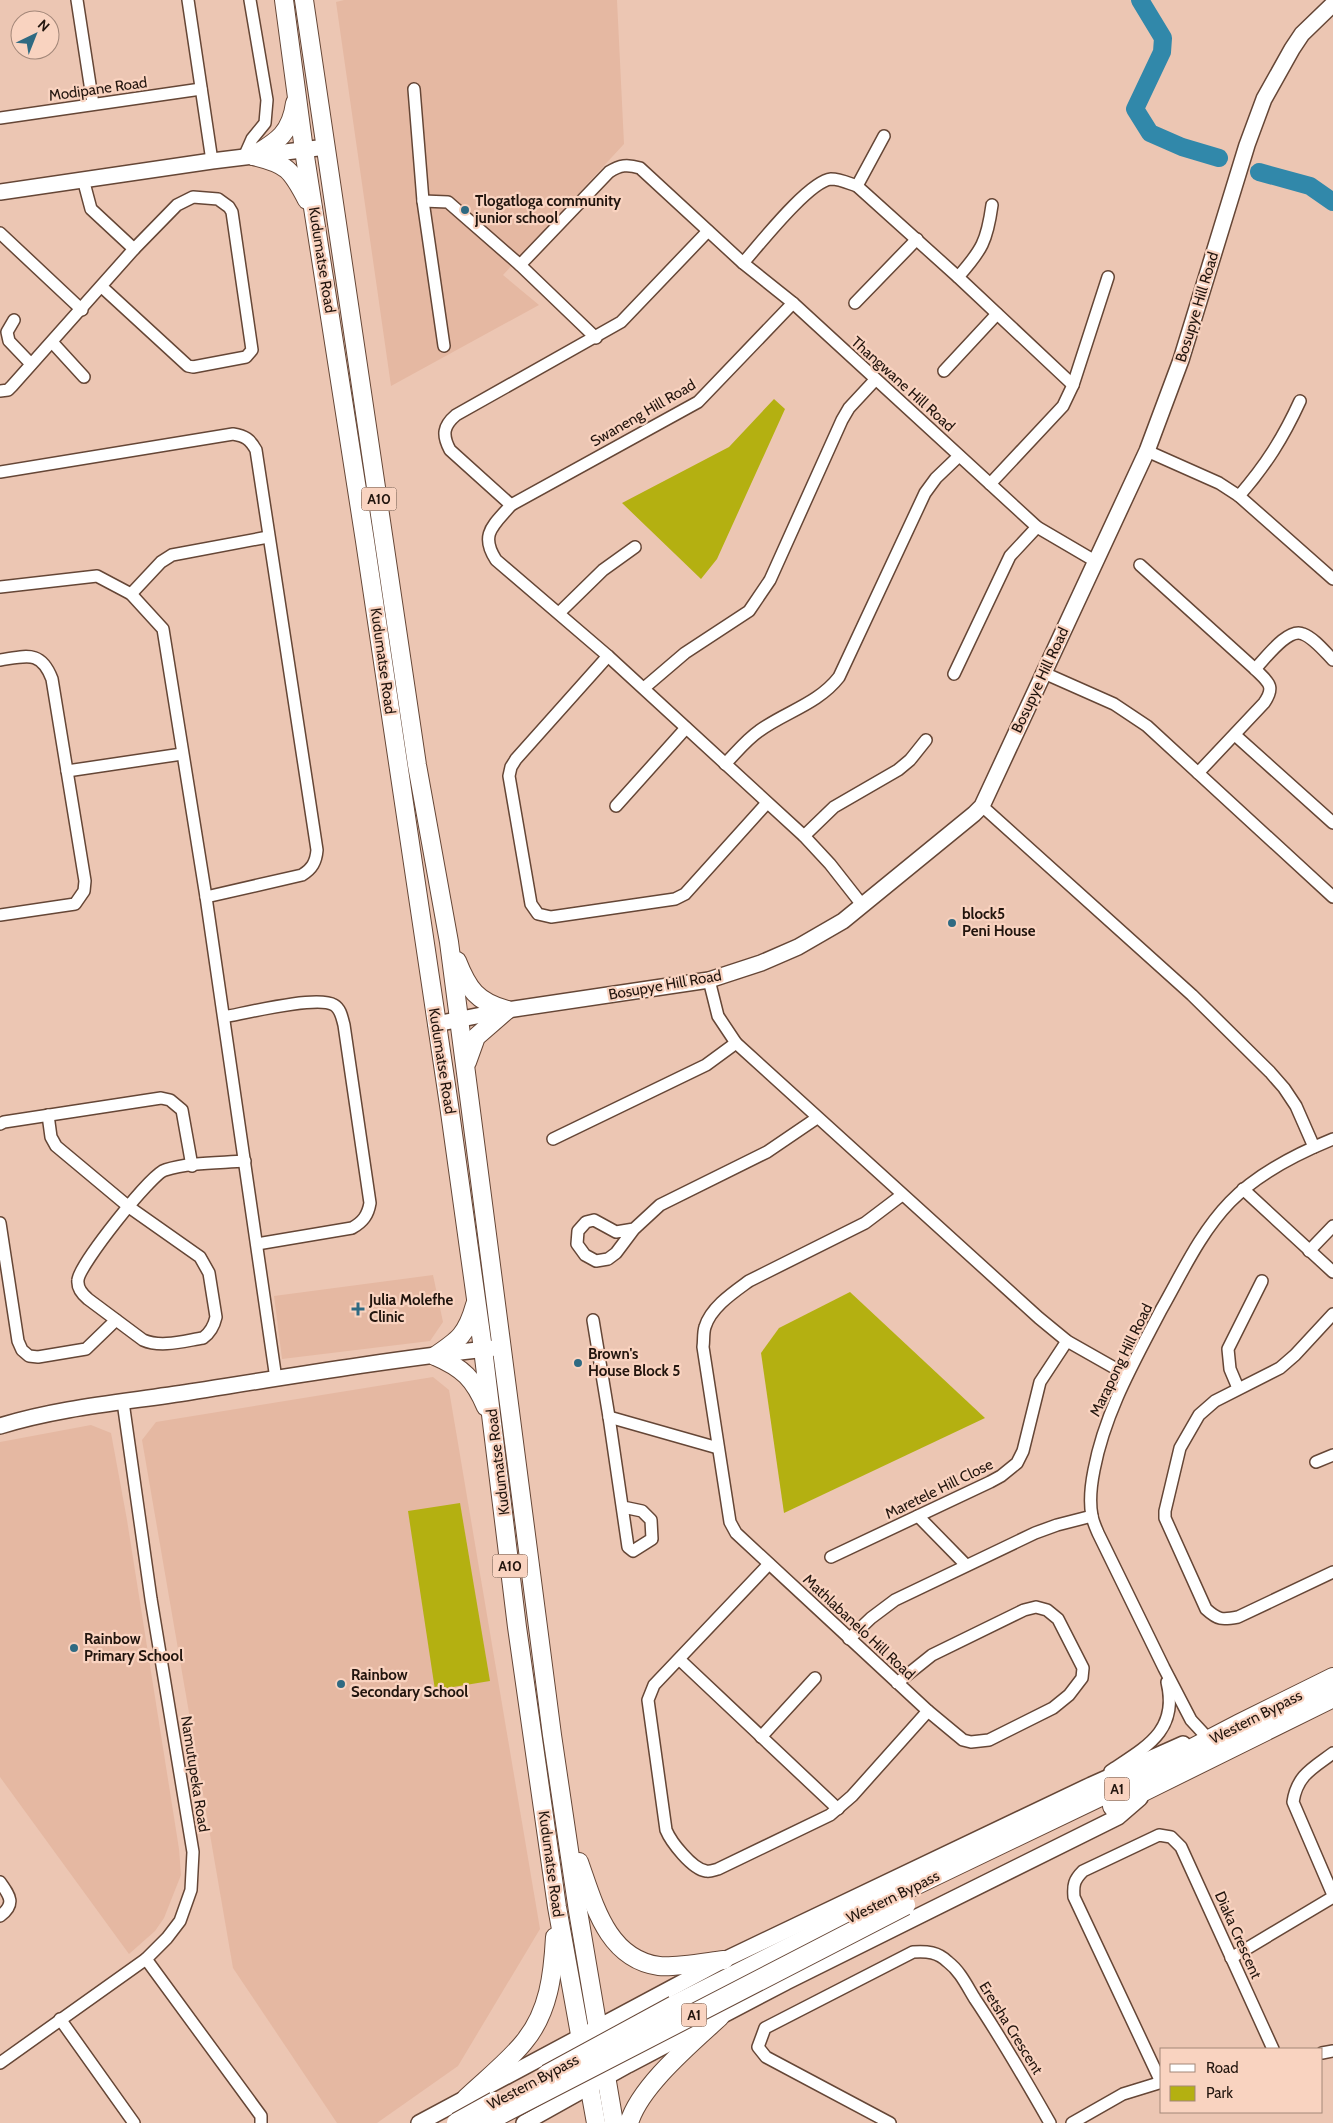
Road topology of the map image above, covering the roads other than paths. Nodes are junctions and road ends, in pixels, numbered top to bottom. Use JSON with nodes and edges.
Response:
{"nodes":[{"id":1,"x":77,"y":0,"type":"edge"},
{"id":2,"x":188,"y":0,"type":"edge"},
{"id":3,"x":250,"y":0,"type":"edge"},
{"id":4,"x":284,"y":0,"type":"edge"},
{"id":5,"x":304,"y":0,"type":"edge"},
{"id":6,"x":1333,"y":4,"type":"edge"},
{"id":7,"x":201,"y":89,"type":"junction"},
{"id":8,"x":414,"y":89,"type":"dead end"},
{"id":9,"x":297,"y":90,"type":"junction"},
{"id":10,"x":93,"y":104,"type":"junction"},
{"id":11,"x":0,"y":118,"type":"edge"},
{"id":12,"x":884,"y":136,"type":"dead end"},
{"id":13,"x":326,"y":147,"type":"junction"},
{"id":14,"x":304,"y":150,"type":"junction"},
{"id":15,"x":248,"y":156,"type":"junction"},
{"id":16,"x":212,"y":160,"type":"junction"},
{"id":17,"x":83,"y":179,"type":"junction"},
{"id":18,"x":857,"y":186,"type":"junction"},
{"id":19,"x":0,"y":192,"type":"edge"},
{"id":20,"x":423,"y":200,"type":"junction"},
{"id":21,"x":992,"y":205,"type":"dead end"},
{"id":22,"x":317,"y":225,"type":"junction"},
{"id":23,"x":708,"y":231,"type":"junction"},
{"id":24,"x":0,"y":233,"type":"edge"},
{"id":25,"x":916,"y":239,"type":"junction"},
{"id":26,"x":134,"y":249,"type":"junction"},
{"id":27,"x":743,"y":263,"type":"junction"},
{"id":28,"x":520,"y":265,"type":"junction"},
{"id":29,"x":958,"y":276,"type":"junction"},
{"id":30,"x":1108,"y":277,"type":"dead end"},
{"id":31,"x":102,"y":287,"type":"junction"},
{"id":32,"x":793,"y":303,"type":"junction"},
{"id":33,"x":855,"y":303,"type":"dead end"},
{"id":34,"x":82,"y":310,"type":"junction"},
{"id":35,"x":997,"y":314,"type":"junction"},
{"id":36,"x":14,"y":320,"type":"dead end"},
{"id":37,"x":596,"y":338,"type":"junction"},
{"id":38,"x":52,"y":342,"type":"junction"},
{"id":39,"x":444,"y":346,"type":"dead end"},
{"id":40,"x":31,"y":364,"type":"junction"},
{"id":41,"x":944,"y":371,"type":"dead end"},
{"id":42,"x":84,"y":377,"type":"dead end"},
{"id":43,"x":875,"y":380,"type":"junction"},
{"id":44,"x":1073,"y":385,"type":"junction"},
{"id":45,"x":0,"y":392,"type":"edge"},
{"id":46,"x":1300,"y":401,"type":"dead end"},
{"id":47,"x":1147,"y":451,"type":"junction"},
{"id":48,"x":959,"y":456,"type":"junction"},
{"id":49,"x":0,"y":472,"type":"edge"},
{"id":50,"x":990,"y":484,"type":"junction"},
{"id":51,"x":1239,"y":496,"type":"junction"},
{"id":52,"x":511,"y":505,"type":"junction"},
{"id":53,"x":1037,"y":527,"type":"junction"},
{"id":54,"x":268,"y":537,"type":"junction"},
{"id":55,"x":634,"y":547,"type":"dead end"},
{"id":56,"x":1095,"y":561,"type":"junction"},
{"id":57,"x":1140,"y":565,"type":"dead end"},
{"id":58,"x":1333,"y":580,"type":"edge"},
{"id":59,"x":0,"y":587,"type":"edge"},
{"id":60,"x":131,"y":594,"type":"junction"},
{"id":61,"x":559,"y":614,"type":"junction"},
{"id":62,"x":608,"y":656,"type":"junction"},
{"id":63,"x":0,"y":660,"type":"edge"},
{"id":64,"x":1333,"y":660,"type":"edge"},
{"id":65,"x":1255,"y":669,"type":"junction"},
{"id":66,"x":1044,"y":672,"type":"junction"},
{"id":67,"x":954,"y":674,"type":"dead end"},
{"id":68,"x":644,"y":688,"type":"junction"},
{"id":69,"x":686,"y":728,"type":"junction"},
{"id":70,"x":1236,"y":734,"type":"junction"},
{"id":71,"x":926,"y":740,"type":"dead end"},
{"id":72,"x":182,"y":754,"type":"junction"},
{"id":73,"x":725,"y":764,"type":"junction"},
{"id":74,"x":67,"y":771,"type":"junction"},
{"id":75,"x":1198,"y":773,"type":"junction"},
{"id":76,"x":767,"y":803,"type":"junction"},
{"id":77,"x":616,"y":806,"type":"dead end"},
{"id":78,"x":982,"y":806,"type":"junction"},
{"id":79,"x":1333,"y":823,"type":"edge"},
{"id":80,"x":804,"y":836,"type":"junction"},
{"id":81,"x":206,"y":897,"type":"junction"},
{"id":82,"x":1333,"y":897,"type":"edge"},
{"id":83,"x":863,"y":906,"type":"junction"},
{"id":84,"x":0,"y":915,"type":"edge"},
{"id":85,"x":449,"y":942,"type":"junction"},
{"id":86,"x":709,"y":980,"type":"junction"},
{"id":87,"x":507,"y":1010,"type":"junction"},
{"id":88,"x":224,"y":1017,"type":"junction"},
{"id":89,"x":459,"y":1020,"type":"junction"},
{"id":90,"x":436,"y":1024,"type":"junction"},
{"id":91,"x":736,"y":1043,"type":"junction"},
{"id":92,"x":466,"y":1064,"type":"junction"},
{"id":93,"x":48,"y":1116,"type":"junction"},
{"id":94,"x":817,"y":1118,"type":"junction"},
{"id":95,"x":0,"y":1124,"type":"edge"},
{"id":96,"x":1333,"y":1139,"type":"edge"},
{"id":97,"x":553,"y":1140,"type":"dead end"},
{"id":98,"x":1314,"y":1147,"type":"junction"},
{"id":99,"x":245,"y":1160,"type":"junction"},
{"id":100,"x":192,"y":1166,"type":"junction"},
{"id":101,"x":1243,"y":1190,"type":"junction"},
{"id":102,"x":902,"y":1195,"type":"junction"},
{"id":103,"x":129,"y":1206,"type":"junction"},
{"id":104,"x":0,"y":1222,"type":"edge"},
{"id":105,"x":1333,"y":1226,"type":"edge"},
{"id":106,"x":634,"y":1229,"type":"junction"},
{"id":107,"x":257,"y":1244,"type":"junction"},
{"id":108,"x":1309,"y":1251,"type":"junction"},
{"id":109,"x":1333,"y":1272,"type":"edge"},
{"id":110,"x":1262,"y":1281,"type":"dead end"},
{"id":111,"x":12,"y":1299,"type":"junction"},
{"id":112,"x":0,"y":1300,"type":"edge"},
{"id":113,"x":476,"y":1300,"type":"junction"},
{"id":114,"x":1333,"y":1314,"type":"edge"},
{"id":115,"x":116,"y":1320,"type":"junction"},
{"id":116,"x":593,"y":1320,"type":"dead end"},
{"id":117,"x":1067,"y":1340,"type":"junction"},
{"id":118,"x":502,"y":1348,"type":"junction"},
{"id":119,"x":483,"y":1350,"type":"junction"},
{"id":120,"x":435,"y":1356,"type":"junction"},
{"id":121,"x":1127,"y":1375,"type":"junction"},
{"id":122,"x":276,"y":1378,"type":"junction"},
{"id":123,"x":1238,"y":1388,"type":"junction"},
{"id":124,"x":123,"y":1402,"type":"junction"},
{"id":125,"x":609,"y":1417,"type":"junction"},
{"id":126,"x":0,"y":1426,"type":"edge"},
{"id":127,"x":494,"y":1428,"type":"junction"},
{"id":128,"x":718,"y":1448,"type":"junction"},
{"id":129,"x":1333,"y":1455,"type":"edge"},
{"id":130,"x":1316,"y":1462,"type":"dead end"},
{"id":131,"x":623,"y":1507,"type":"dead end"},
{"id":132,"x":918,"y":1516,"type":"junction"},
{"id":133,"x":1092,"y":1516,"type":"junction"},
{"id":134,"x":831,"y":1557,"type":"dead end"},
{"id":135,"x":769,"y":1564,"type":"junction"},
{"id":136,"x":966,"y":1565,"type":"junction"},
{"id":137,"x":1333,"y":1572,"type":"edge"},
{"id":138,"x":849,"y":1639,"type":"junction"},
{"id":139,"x":680,"y":1660,"type":"junction"},
{"id":140,"x":1164,"y":1668,"type":"junction"},
{"id":141,"x":815,"y":1678,"type":"dead end"},
{"id":142,"x":1333,"y":1678,"type":"edge"},
{"id":143,"x":898,"y":1683,"type":"junction"},
{"id":144,"x":1333,"y":1697,"type":"edge"},
{"id":145,"x":928,"y":1711,"type":"junction"},
{"id":146,"x":1240,"y":1724,"type":"junction"},
{"id":147,"x":1204,"y":1734,"type":"junction"},
{"id":148,"x":761,"y":1737,"type":"junction"},
{"id":149,"x":1333,"y":1754,"type":"edge"},
{"id":150,"x":1090,"y":1785,"type":"junction"},
{"id":151,"x":1154,"y":1786,"type":"junction"},
{"id":152,"x":838,"y":1809,"type":"junction"},
{"id":153,"x":567,"y":1831,"type":"junction"},
{"id":154,"x":0,"y":1882,"type":"edge"},
{"id":155,"x":1333,"y":1896,"type":"edge"},
{"id":156,"x":557,"y":1907,"type":"junction"},
{"id":157,"x":0,"y":1916,"type":"edge"},
{"id":158,"x":1231,"y":1958,"type":"junction"},
{"id":159,"x":146,"y":1959,"type":"junction"},
{"id":160,"x":724,"y":1960,"type":"junction"},
{"id":161,"x":644,"y":2004,"type":"junction"},
{"id":162,"x":720,"y":2016,"type":"junction"},
{"id":163,"x":60,"y":2020,"type":"junction"},
{"id":164,"x":598,"y":2027,"type":"junction"},
{"id":165,"x":581,"y":2036,"type":"junction"},
{"id":166,"x":661,"y":2048,"type":"junction"},
{"id":167,"x":1273,"y":2048,"type":"edge"},
{"id":168,"x":0,"y":2063,"type":"edge"},
{"id":169,"x":510,"y":2075,"type":"junction"},
{"id":170,"x":608,"y":2076,"type":"junction"},
{"id":171,"x":1160,"y":2080,"type":"edge"},
{"id":172,"x":1160,"y":2082,"type":"edge"},
{"id":173,"x":591,"y":2086,"type":"junction"},
{"id":174,"x":466,"y":2098,"type":"junction"},
{"id":175,"x":530,"y":2120,"type":"edge"},
{"id":176,"x":134,"y":2123,"type":"edge"},
{"id":177,"x":261,"y":2123,"type":"edge"},
{"id":178,"x":419,"y":2123,"type":"edge"},
{"id":179,"x":457,"y":2123,"type":"edge"},
{"id":180,"x":483,"y":2123,"type":"edge"},
{"id":181,"x":596,"y":2123,"type":"edge"},
{"id":182,"x":614,"y":2123,"type":"edge"},
{"id":183,"x":629,"y":2123,"type":"edge"},
{"id":184,"x":890,"y":2123,"type":"edge"},
{"id":185,"x":1050,"y":2123,"type":"edge"},
{"id":186,"x":1072,"y":2123,"type":"edge"}],
"edges":[{"from":1,"to":10,"type":"street"},
{"from":2,"to":7,"type":"street"},
{"from":3,"to":15,"type":"street"},
{"from":4,"to":9,"type":"main road","name":"Kudumatse Road","number":"A10"},
{"from":5,"to":13,"type":"main road","name":"Kudumatse Road","number":"A10"},
{"from":6,"to":47,"type":"street","name":"Bosupye Hill Road"},
{"from":7,"to":10,"type":"street","name":"Modipane Road"},
{"from":7,"to":16,"type":"street"},
{"from":8,"to":20,"type":"street"},
{"from":9,"to":14,"type":"main road","name":"Kudumatse Road","number":"A10"},
{"from":9,"to":15,"type":"main road"},
{"from":10,"to":11,"type":"street","name":"Modipane Road"},
{"from":12,"to":18,"type":"street"},
{"from":13,"to":14,"type":"street"},
{"from":13,"to":85,"type":"main road","name":"Kudumatse Road","number":"A10"},
{"from":14,"to":15,"type":"street"},
{"from":14,"to":22,"type":"main road","name":"Kudumatse Road","number":"A10"},
{"from":15,"to":16,"type":"street"},
{"from":15,"to":22,"type":"main road"},
{"from":16,"to":17,"type":"street"},
{"from":17,"to":19,"type":"street"},
{"from":17,"to":26,"type":"street"},
{"from":18,"to":25,"type":"street"},
{"from":18,"to":27,"type":"street"},
{"from":20,"to":28,"type":"street"},
{"from":20,"to":39,"type":"street"},
{"from":21,"to":29,"type":"street"},
{"from":22,"to":90,"type":"main road","name":"Kudumatse Road","number":"A10"},
{"from":23,"to":27,"type":"street","name":"Thangwane Hill Road"},
{"from":23,"to":28,"type":"street","name":"Thangwane Hill Road"},
{"from":23,"to":37,"type":"street"},
{"from":24,"to":34,"type":"street"},
{"from":25,"to":29,"type":"street"},
{"from":25,"to":33,"type":"street"},
{"from":26,"to":31,"type":"street"},
{"from":26,"to":31,"type":"street"},
{"from":27,"to":32,"type":"street","name":"Thangwane Hill Road"},
{"from":28,"to":37,"type":"street"},
{"from":29,"to":35,"type":"street"},
{"from":30,"to":44,"type":"street"},
{"from":31,"to":34,"type":"street"},
{"from":32,"to":43,"type":"street","name":"Thangwane Hill Road"},
{"from":32,"to":52,"type":"street","name":"Swaneng Hill Road"},
{"from":34,"to":38,"type":"street"},
{"from":35,"to":41,"type":"street"},
{"from":35,"to":44,"type":"street"},
{"from":36,"to":40,"type":"street"},
{"from":37,"to":52,"type":"street"},
{"from":38,"to":40,"type":"street"},
{"from":38,"to":42,"type":"street"},
{"from":40,"to":45,"type":"street"},
{"from":43,"to":48,"type":"street","name":"Thangwane Hill Road"},
{"from":43,"to":68,"type":"street"},
{"from":44,"to":50,"type":"street"},
{"from":46,"to":51,"type":"street"},
{"from":47,"to":51,"type":"street"},
{"from":47,"to":56,"type":"street","name":"Bosupye Hill Road"},
{"from":48,"to":50,"type":"street","name":"Thangwane Hill Road"},
{"from":48,"to":73,"type":"street"},
{"from":49,"to":54,"type":"street"},
{"from":50,"to":53,"type":"street","name":"Thangwane Hill Road"},
{"from":51,"to":58,"type":"street"},
{"from":52,"to":61,"type":"street"},
{"from":53,"to":56,"type":"street","name":"Thangwane Hill Road"},
{"from":53,"to":67,"type":"street"},
{"from":54,"to":60,"type":"street"},
{"from":54,"to":81,"type":"street"},
{"from":55,"to":61,"type":"street"},
{"from":56,"to":66,"type":"street","name":"Bosupye Hill Road"},
{"from":57,"to":65,"type":"street"},
{"from":59,"to":60,"type":"street"},
{"from":60,"to":72,"type":"street"},
{"from":61,"to":62,"type":"street"},
{"from":62,"to":68,"type":"street"},
{"from":62,"to":76,"type":"street"},
{"from":63,"to":74,"type":"street"},
{"from":64,"to":65,"type":"street"},
{"from":65,"to":70,"type":"street"},
{"from":66,"to":75,"type":"street"},
{"from":66,"to":78,"type":"street","name":"Bosupye Hill Road"},
{"from":68,"to":69,"type":"street"},
{"from":69,"to":73,"type":"street"},
{"from":69,"to":77,"type":"street"},
{"from":70,"to":75,"type":"street"},
{"from":70,"to":79,"type":"street"},
{"from":71,"to":80,"type":"street"},
{"from":72,"to":74,"type":"street"},
{"from":72,"to":81,"type":"street"},
{"from":73,"to":76,"type":"street"},
{"from":74,"to":84,"type":"street"},
{"from":75,"to":82,"type":"street"},
{"from":76,"to":80,"type":"street"},
{"from":78,"to":83,"type":"street","name":"Bosupye Hill Road"},
{"from":78,"to":98,"type":"street"},
{"from":80,"to":83,"type":"street"},
{"from":81,"to":88,"type":"street"},
{"from":83,"to":86,"type":"street","name":"Bosupye Hill Road"},
{"from":85,"to":87,"type":"main road"},
{"from":85,"to":89,"type":"main road","name":"Kudumatse Road","number":"A10"},
{"from":86,"to":87,"type":"street","name":"Bosupye Hill Road"},
{"from":86,"to":91,"type":"street"},
{"from":87,"to":89,"type":"street","name":"Bosupye Hill Road"},
{"from":87,"to":92,"type":"main road"},
{"from":88,"to":99,"type":"street"},
{"from":88,"to":107,"type":"street"},
{"from":89,"to":90,"type":"street","name":"Bosupye Hill Road"},
{"from":89,"to":92,"type":"main road","name":"Kudumatse Road","number":"A10"},
{"from":90,"to":113,"type":"main road","name":"Kudumatse Road","number":"A10"},
{"from":91,"to":94,"type":"street"},
{"from":91,"to":97,"type":"street"},
{"from":92,"to":118,"type":"main road","name":"Kudumatse Road","number":"A10"},
{"from":93,"to":95,"type":"street"},
{"from":93,"to":100,"type":"street"},
{"from":93,"to":103,"type":"street"},
{"from":94,"to":102,"type":"street"},
{"from":94,"to":106,"type":"street"},
{"from":96,"to":98,"type":"street","name":"Marapong Hill Road"},
{"from":98,"to":101,"type":"street","name":"Marapong Hill Road"},
{"from":99,"to":100,"type":"street"},
{"from":99,"to":107,"type":"street"},
{"from":100,"to":103,"type":"street"},
{"from":101,"to":108,"type":"street"},
{"from":101,"to":121,"type":"street","name":"Marapong Hill Road"},
{"from":102,"to":117,"type":"street"},
{"from":102,"to":128,"type":"street","name":"Mathlabanelo Hill Road"},
{"from":103,"to":115,"type":"street"},
{"from":103,"to":115,"type":"street"},
{"from":104,"to":111,"type":"street"},
{"from":105,"to":108,"type":"street"},
{"from":106,"to":106,"type":"street"},
{"from":107,"to":122,"type":"street"},
{"from":108,"to":109,"type":"street"},
{"from":110,"to":123,"type":"street"},
{"from":111,"to":112,"type":"street"},
{"from":111,"to":115,"type":"street"},
{"from":113,"to":119,"type":"main road","name":"Kudumatse Road","number":"A10"},
{"from":113,"to":120,"type":"main road"},
{"from":114,"to":123,"type":"street"},
{"from":116,"to":125,"type":"street"},
{"from":117,"to":121,"type":"street"},
{"from":117,"to":132,"type":"street","name":"Maretele Hill Close"},
{"from":118,"to":119,"type":"street"},
{"from":118,"to":153,"type":"main road","name":"Kudumatse Road","number":"A10"},
{"from":119,"to":120,"type":"street"},
{"from":119,"to":127,"type":"main road","name":"Kudumatse Road","number":"A10"},
{"from":120,"to":122,"type":"street"},
{"from":120,"to":127,"type":"main road"},
{"from":121,"to":133,"type":"street","name":"Marapong Hill Road"},
{"from":122,"to":124,"type":"street"},
{"from":123,"to":137,"type":"street"},
{"from":124,"to":126,"type":"street"},
{"from":124,"to":159,"type":"street","name":"Namutupeka Road"},
{"from":125,"to":128,"type":"street"},
{"from":125,"to":131,"type":"street"},
{"from":127,"to":156,"type":"main road","name":"Kudumatse Road","number":"A10"},
{"from":128,"to":135,"type":"street","name":"Mathlabanelo Hill Road"},
{"from":129,"to":130,"type":"street"},
{"from":132,"to":134,"type":"street","name":"Maretele Hill Close"},
{"from":132,"to":136,"type":"street"},
{"from":133,"to":136,"type":"street"},
{"from":133,"to":140,"type":"street","name":"Marapong Hill Road"},
{"from":135,"to":138,"type":"street","name":"Mathlabanelo Hill Road"},
{"from":135,"to":139,"type":"street"},
{"from":136,"to":138,"type":"street"},
{"from":138,"to":143,"type":"street","name":"Mathlabanelo Hill Road"},
{"from":139,"to":148,"type":"street"},
{"from":139,"to":152,"type":"street"},
{"from":140,"to":147,"type":"street","name":"Marapong Hill Road"},
{"from":140,"to":150,"type":"street"},
{"from":141,"to":148,"type":"street"},
{"from":142,"to":146,"type":"highway","name":"Western Bypass","number":"A1"},
{"from":143,"to":145,"type":"street","name":"Mathlabanelo Hill Road"},
{"from":143,"to":145,"type":"street","name":"Mathlabanelo Hill Road"},
{"from":144,"to":151,"type":"highway","name":"Western Bypass","number":"A1"},
{"from":145,"to":152,"type":"street"},
{"from":146,"to":147,"type":"street"},
{"from":146,"to":179,"type":"highway","name":"Western Bypass","number":"A1","bridge":true},
{"from":147,"to":150,"type":"street"},
{"from":148,"to":152,"type":"street"},
{"from":149,"to":155,"type":"street"},
{"from":150,"to":160,"type":"street"},
{"from":151,"to":162,"type":"street"},
{"from":151,"to":180,"type":"highway","name":"Western Bypass","number":"A1","bridge":true},
{"from":153,"to":160,"type":"main road"},
{"from":153,"to":164,"type":"main road","name":"Kudumatse Road","number":"A10"},
{"from":154,"to":157,"type":"street"},
{"from":155,"to":158,"type":"street"},
{"from":156,"to":165,"type":"main road","name":"Kudumatse Road","number":"A10"},
{"from":156,"to":174,"type":"main road"},
{"from":158,"to":167,"type":"street","name":"Diaka Crescent"},
{"from":158,"to":171,"type":"street","name":"Diaka Crescent"},
{"from":159,"to":163,"type":"street","name":"Namutupeka Road"},
{"from":159,"to":177,"type":"street"},
{"from":160,"to":161,"type":"street"},
{"from":161,"to":164,"type":"street"},
{"from":161,"to":166,"type":"street"},
{"from":162,"to":166,"type":"street"},
{"from":162,"to":183,"type":"main road"},
{"from":163,"to":168,"type":"street","name":"Namutupeka Road"},
{"from":163,"to":176,"type":"street"},
{"from":164,"to":165,"type":"street"},
{"from":164,"to":170,"type":"main road","name":"Kudumatse Road","number":"A10"},
{"from":165,"to":169,"type":"street"},
{"from":165,"to":173,"type":"main road","name":"Kudumatse Road","number":"A10"},
{"from":166,"to":170,"type":"street"},
{"from":169,"to":174,"type":"street"},
{"from":169,"to":175,"type":"street"},
{"from":170,"to":173,"type":"street"},
{"from":170,"to":182,"type":"main road","name":"Kudumatse Road","number":"A10"},
{"from":172,"to":186,"type":"street"},
{"from":173,"to":175,"type":"street"},
{"from":173,"to":181,"type":"main road","name":"Kudumatse Road","number":"A10"},
{"from":174,"to":178,"type":"street"},
{"from":184,"to":185,"type":"street","name":"Eretsha Crescent"}]}
